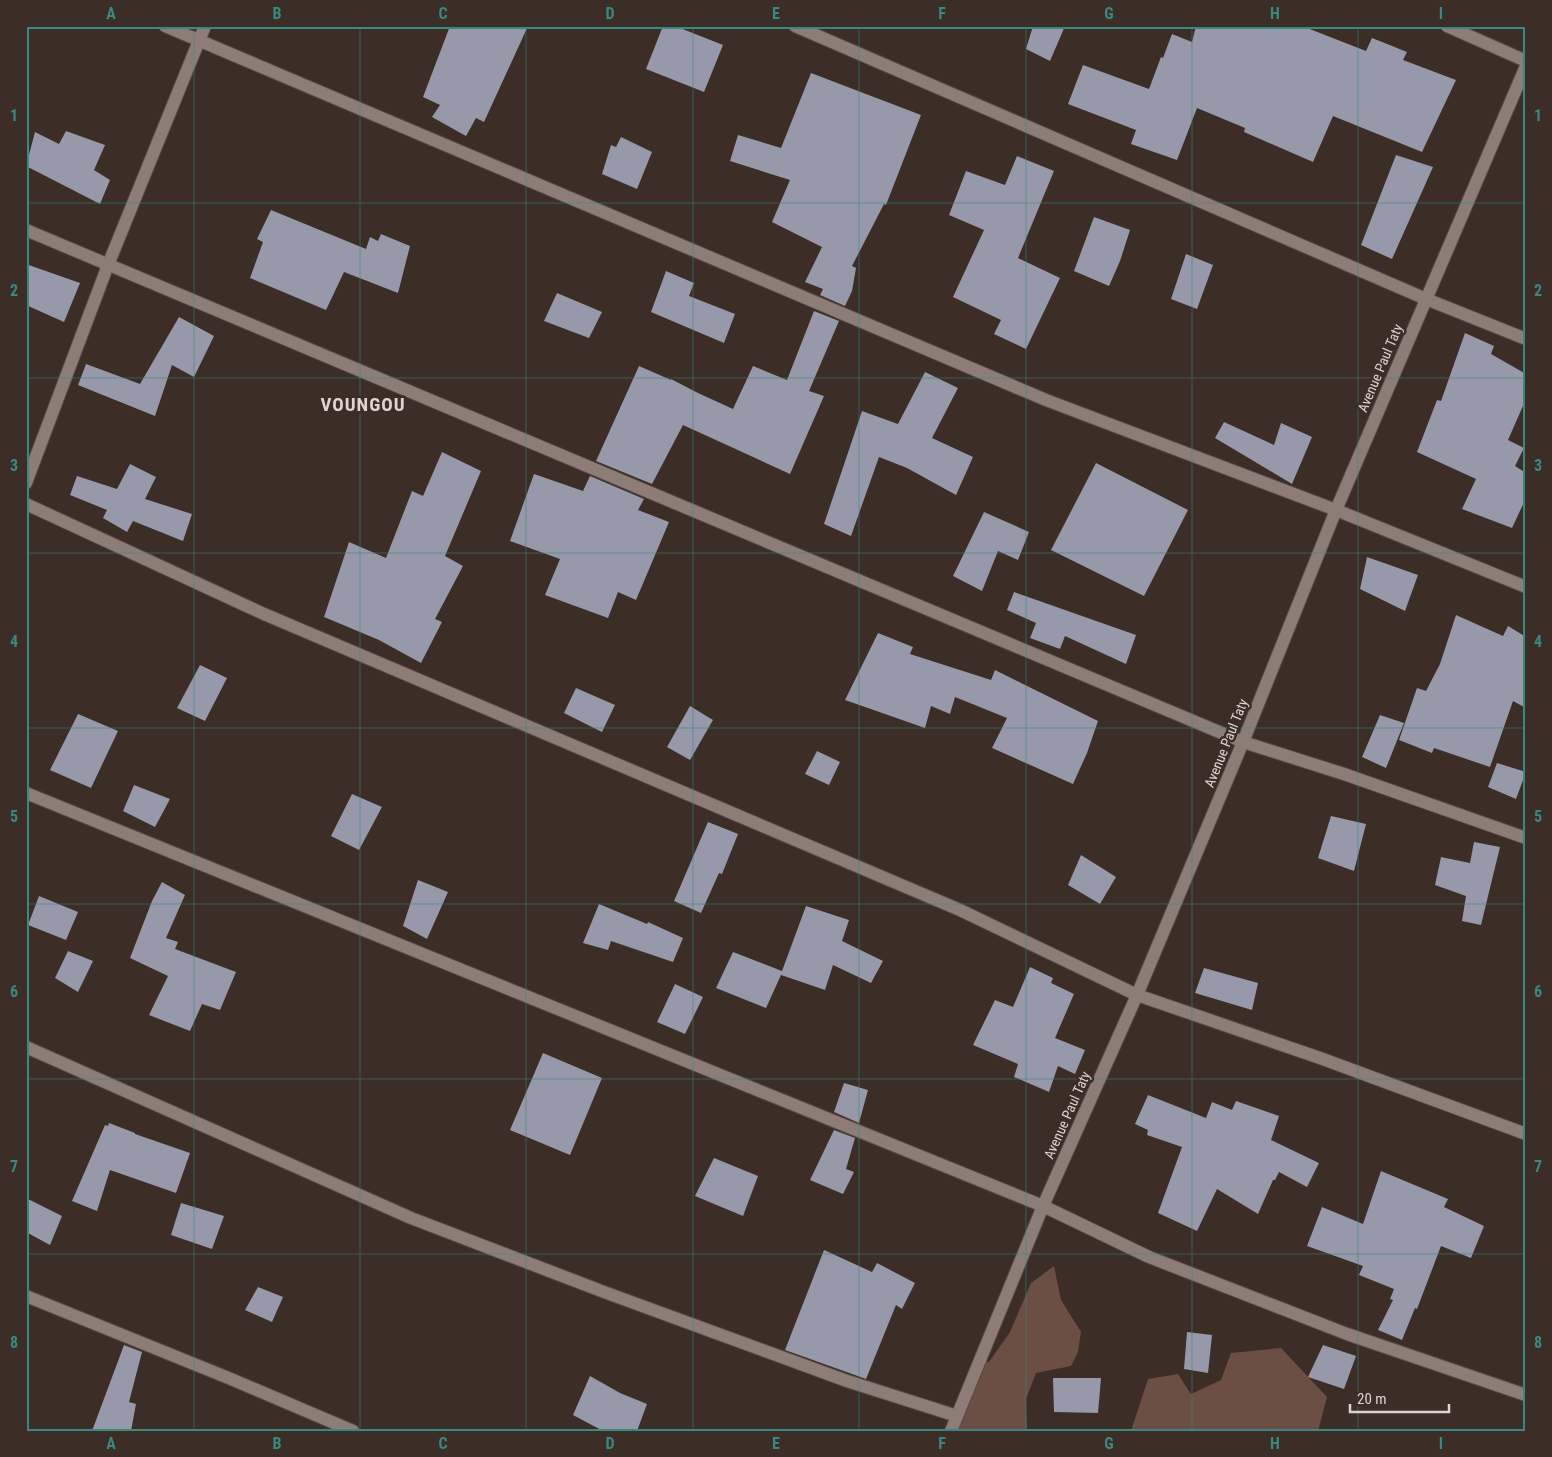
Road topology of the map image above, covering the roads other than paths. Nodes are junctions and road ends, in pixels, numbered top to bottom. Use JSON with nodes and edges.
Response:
{"nodes":[{"id":1,"x":165,"y":26,"type":"edge"},
{"id":2,"x":205,"y":26,"type":"edge"},
{"id":3,"x":795,"y":26,"type":"edge"},
{"id":4,"x":1448,"y":26,"type":"edge"},
{"id":5,"x":199,"y":41,"type":"junction"},
{"id":6,"x":1526,"y":61,"type":"edge"},
{"id":7,"x":1526,"y":66,"type":"edge"},
{"id":8,"x":26,"y":230,"type":"edge"},
{"id":9,"x":108,"y":265,"type":"junction"},
{"id":10,"x":1426,"y":299,"type":"junction"},
{"id":11,"x":1526,"y":339,"type":"edge"},
{"id":12,"x":26,"y":484,"type":"edge"},
{"id":13,"x":26,"y":504,"type":"edge"},
{"id":14,"x":1336,"y":510,"type":"junction"},
{"id":15,"x":1526,"y":587,"type":"edge"},
{"id":16,"x":1243,"y":742,"type":"junction"},
{"id":17,"x":26,"y":793,"type":"edge"},
{"id":18,"x":1526,"y":838,"type":"edge"},
{"id":19,"x":1136,"y":995,"type":"junction"},
{"id":20,"x":26,"y":1047,"type":"edge"},
{"id":21,"x":1526,"y":1134,"type":"edge"},
{"id":22,"x":1043,"y":1206,"type":"junction"},
{"id":23,"x":26,"y":1296,"type":"edge"},
{"id":24,"x":1526,"y":1395,"type":"edge"},
{"id":25,"x":957,"y":1416,"type":"junction"},
{"id":26,"x":354,"y":1431,"type":"edge"},
{"id":27,"x":951,"y":1431,"type":"edge"}],
"edges":[{"from":1,"to":5,"type":"street"},
{"from":2,"to":5,"type":"street"},
{"from":3,"to":10,"type":"street"},
{"from":4,"to":6,"type":"street"},
{"from":5,"to":9,"type":"street"},
{"from":5,"to":14,"type":"street"},
{"from":7,"to":10,"type":"street","name":"Avenue Paul Taty"},
{"from":8,"to":9,"type":"street"},
{"from":9,"to":12,"type":"street"},
{"from":9,"to":16,"type":"street"},
{"from":10,"to":11,"type":"street"},
{"from":10,"to":14,"type":"street","name":"Avenue Paul Taty"},
{"from":13,"to":19,"type":"street"},
{"from":14,"to":15,"type":"street"},
{"from":14,"to":16,"type":"street","name":"Avenue Paul Taty"},
{"from":16,"to":18,"type":"street"},
{"from":16,"to":19,"type":"street","name":"Avenue Paul Taty"},
{"from":17,"to":22,"type":"street"},
{"from":19,"to":21,"type":"street"},
{"from":19,"to":22,"type":"street","name":"Avenue Paul Taty"},
{"from":20,"to":25,"type":"street"},
{"from":22,"to":24,"type":"street"},
{"from":22,"to":25,"type":"street","name":"Avenue Paul Taty"},
{"from":23,"to":26,"type":"street"},
{"from":25,"to":27,"type":"street","name":"Avenue Paul Taty"}]}
